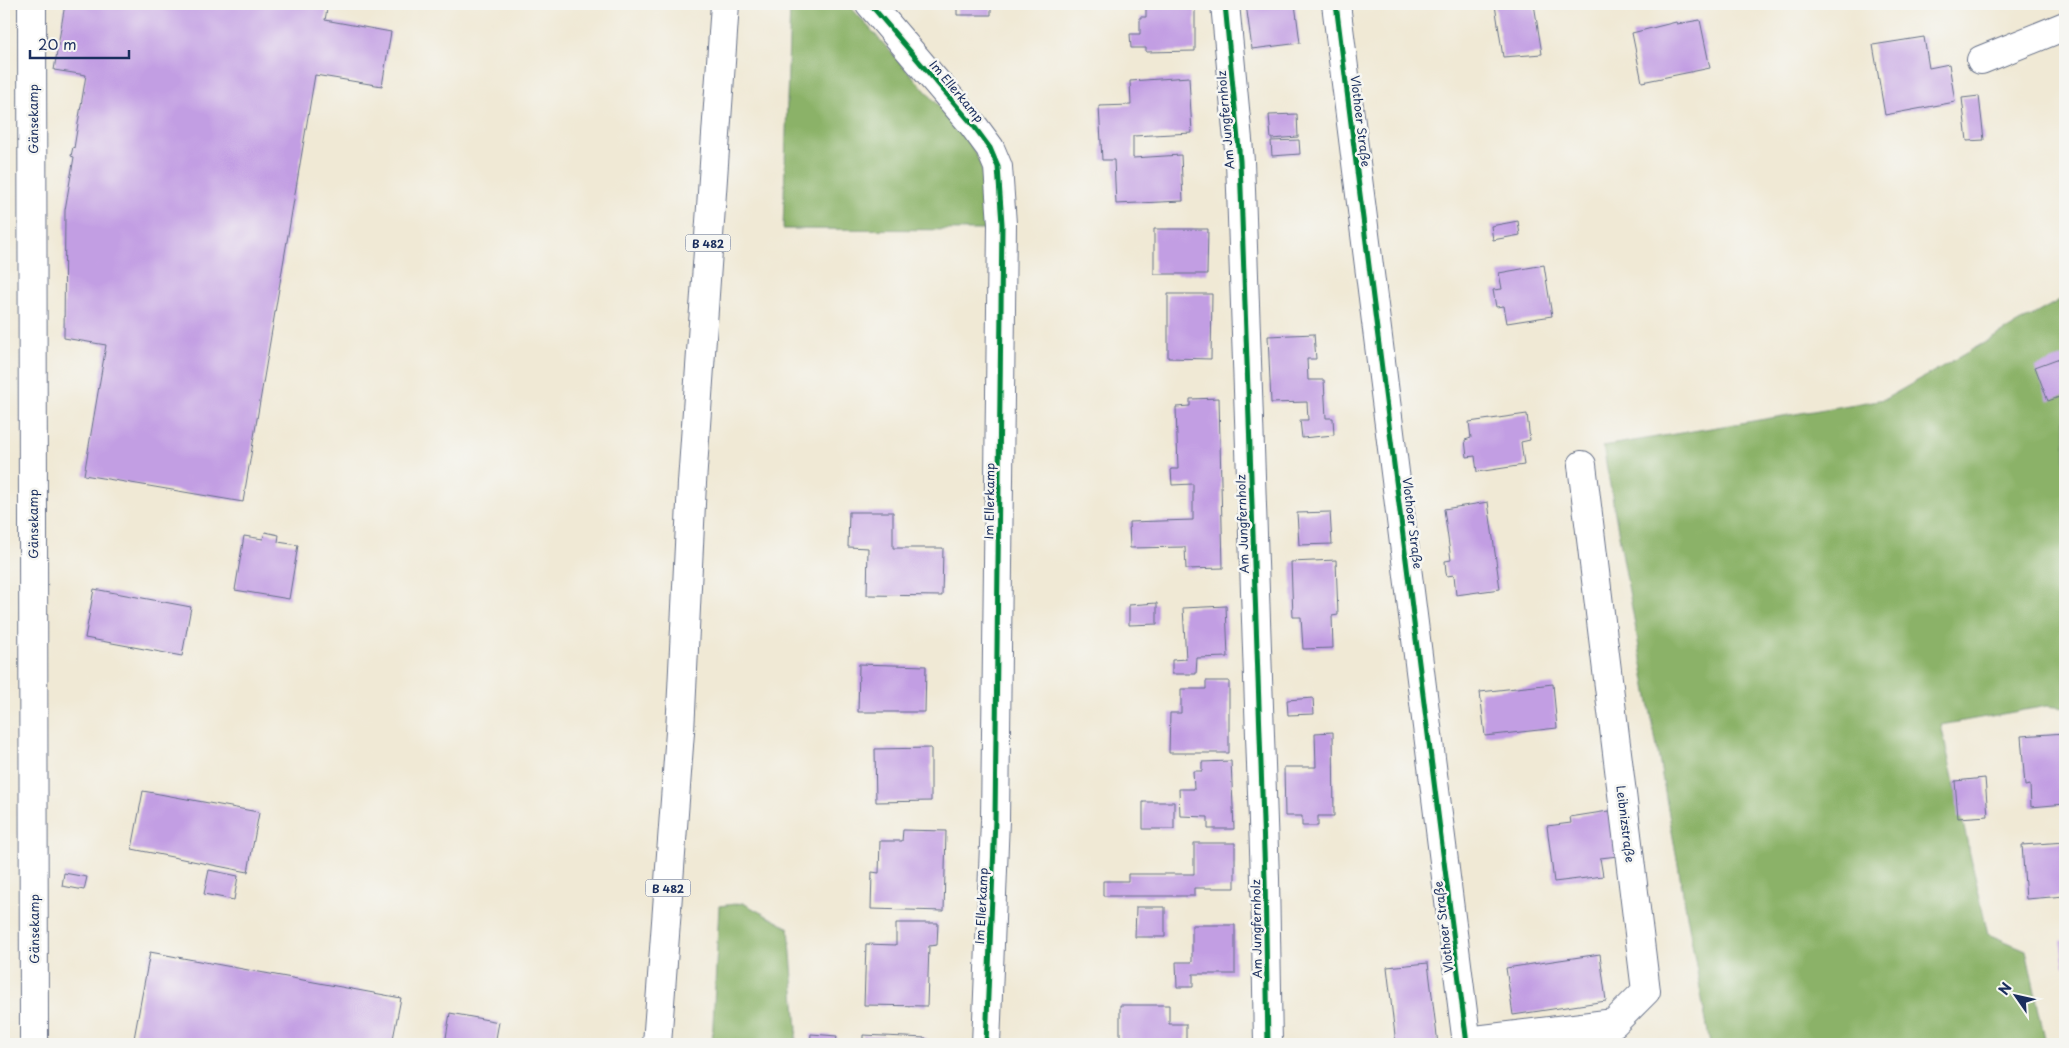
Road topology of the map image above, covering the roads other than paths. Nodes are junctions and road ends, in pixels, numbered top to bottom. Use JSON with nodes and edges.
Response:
{"nodes":[{"id":1,"x":32,"y":4,"type":"edge"},
{"id":2,"x":725,"y":4,"type":"edge"},
{"id":3,"x":870,"y":4,"type":"edge"},
{"id":4,"x":1225,"y":4,"type":"edge"},
{"id":5,"x":1336,"y":4,"type":"edge"},
{"id":6,"x":2065,"y":26,"type":"edge"},
{"id":7,"x":1981,"y":60,"type":"dead end"},
{"id":8,"x":1582,"y":465,"type":"dead end"},
{"id":9,"x":1467,"y":1043,"type":"edge"},
{"id":10,"x":34,"y":1044,"type":"edge"},
{"id":11,"x":657,"y":1044,"type":"edge"},
{"id":12,"x":986,"y":1044,"type":"edge"},
{"id":13,"x":1268,"y":1044,"type":"edge"}],
"edges":[{"from":1,"to":10,"type":"street","name":"Gänsekamp"},
{"from":2,"to":11,"type":"street","number":"B 482"},
{"from":3,"to":12,"type":"street","name":"Im Ellerkamp"},
{"from":4,"to":13,"type":"street","name":"Am Jungfernholz"},
{"from":5,"to":9,"type":"street","name":"Vlothoer Straße"},
{"from":6,"to":7,"type":"street"},
{"from":8,"to":9,"type":"street","name":"Leibnizstraße"}]}
